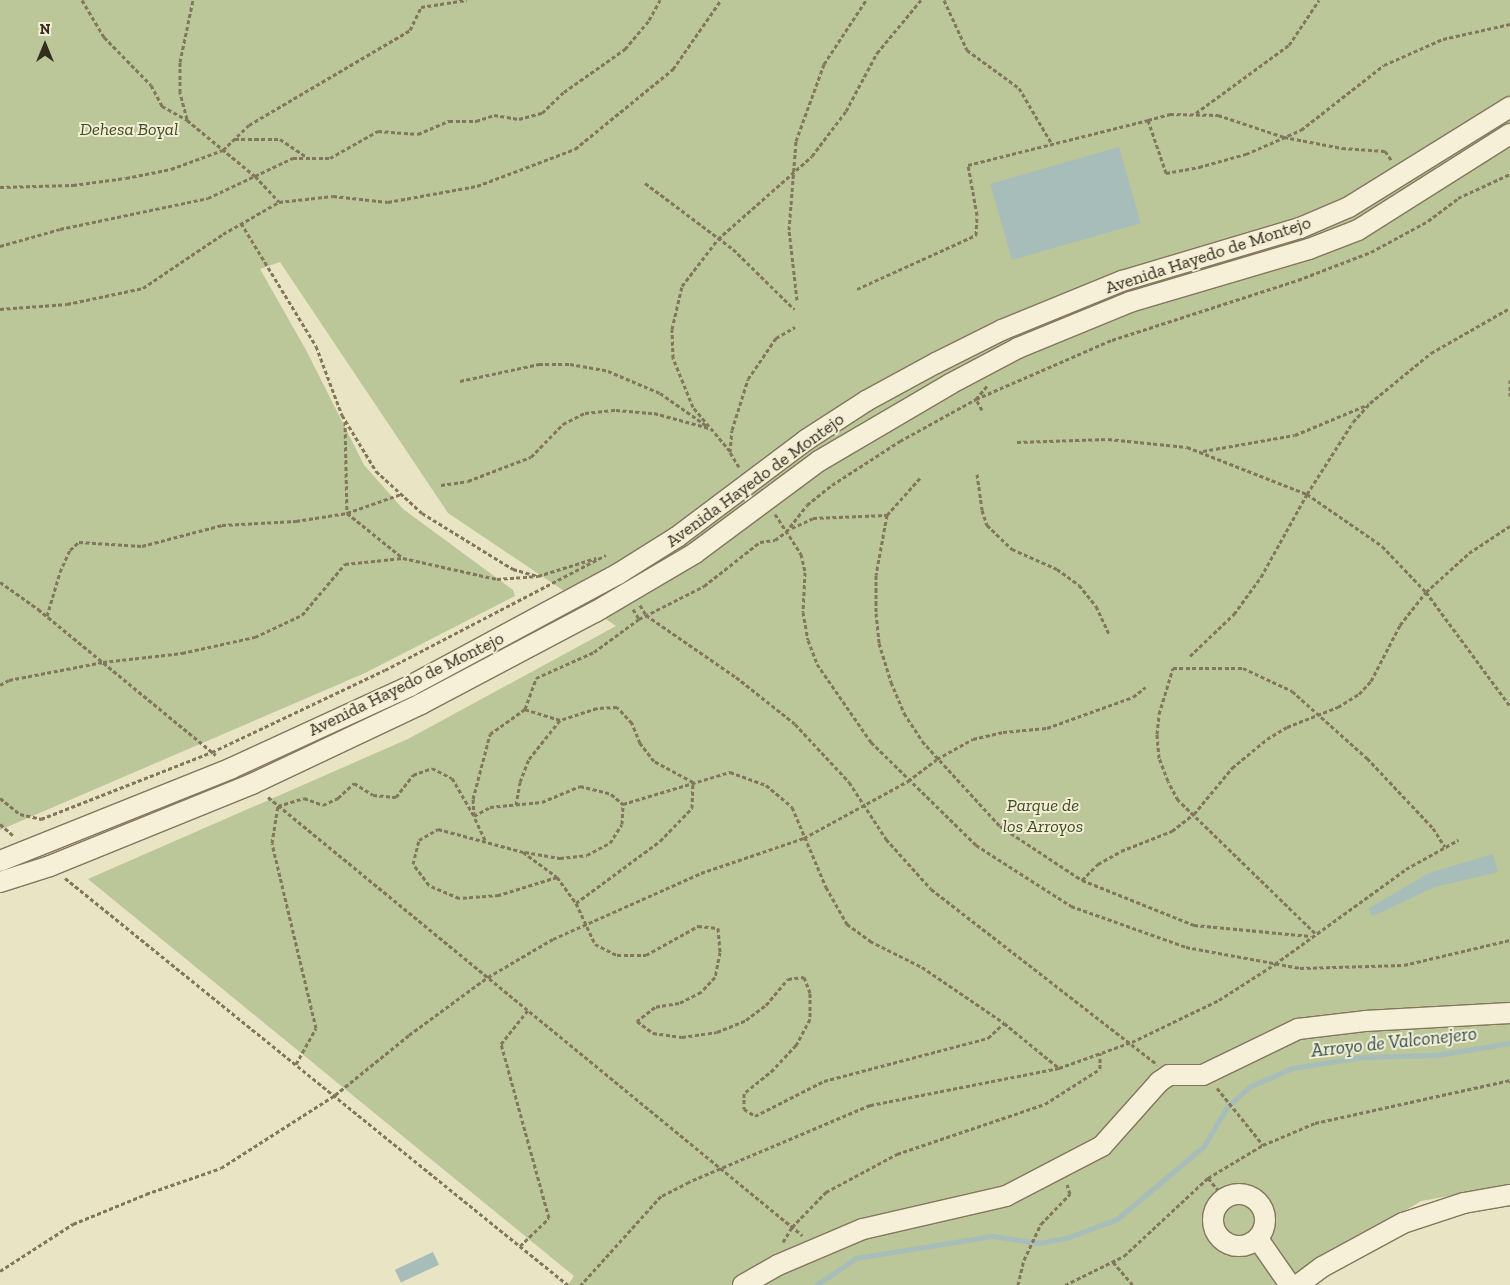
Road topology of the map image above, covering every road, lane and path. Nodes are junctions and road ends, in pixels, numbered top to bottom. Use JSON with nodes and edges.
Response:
{"nodes":[{"id":1,"x":82,"y":0,"type":"edge"},
{"id":2,"x":193,"y":0,"type":"edge"},
{"id":3,"x":466,"y":0,"type":"edge"},
{"id":4,"x":660,"y":0,"type":"edge"},
{"id":5,"x":721,"y":0,"type":"edge"},
{"id":6,"x":866,"y":0,"type":"edge"},
{"id":7,"x":921,"y":0,"type":"edge"},
{"id":8,"x":944,"y":0,"type":"edge"},
{"id":9,"x":1319,"y":0,"type":"edge"},
{"id":10,"x":1510,"y":24,"type":"edge"},
{"id":11,"x":1510,"y":107,"type":"edge"},
{"id":12,"x":1196,"y":113,"type":"junction"},
{"id":13,"x":187,"y":120,"type":"junction"},
{"id":14,"x":1148,"y":120,"type":"junction"},
{"id":15,"x":1510,"y":134,"type":"edge"},
{"id":16,"x":1284,"y":137,"type":"junction"},
{"id":17,"x":234,"y":139,"type":"junction"},
{"id":18,"x":1052,"y":144,"type":"junction"},
{"id":19,"x":223,"y":150,"type":"junction"},
{"id":20,"x":309,"y":158,"type":"junction"},
{"id":21,"x":1510,"y":174,"type":"edge"},
{"id":22,"x":792,"y":175,"type":"junction"},
{"id":23,"x":256,"y":176,"type":"junction"},
{"id":24,"x":1403,"y":176,"type":"junction"},
{"id":25,"x":645,"y":183,"type":"dead end"},
{"id":26,"x":0,"y":187,"type":"edge"},
{"id":27,"x":279,"y":202,"type":"junction"},
{"id":28,"x":241,"y":224,"type":"junction"},
{"id":29,"x":718,"y":239,"type":"junction"},
{"id":30,"x":0,"y":246,"type":"edge"},
{"id":31,"x":857,"y":289,"type":"dead end"},
{"id":32,"x":797,"y":300,"type":"dead end"},
{"id":33,"x":1510,"y":308,"type":"edge"},
{"id":34,"x":0,"y":309,"type":"edge"},
{"id":35,"x":794,"y":309,"type":"dead end"},
{"id":36,"x":795,"y":327,"type":"dead end"},
{"id":37,"x":1510,"y":380,"type":"edge"},
{"id":38,"x":460,"y":381,"type":"dead end"},
{"id":39,"x":1510,"y":396,"type":"edge"},
{"id":40,"x":1370,"y":403,"type":"junction"},
{"id":41,"x":345,"y":420,"type":"junction"},
{"id":42,"x":709,"y":428,"type":"junction"},
{"id":43,"x":1016,"y":442,"type":"dead end"},
{"id":44,"x":1202,"y":451,"type":"junction"},
{"id":45,"x":730,"y":452,"type":"junction"},
{"id":46,"x":977,"y":474,"type":"dead end"},
{"id":47,"x":920,"y":478,"type":"dead end"},
{"id":48,"x":751,"y":482,"type":"junction"},
{"id":49,"x":441,"y":485,"type":"dead end"},
{"id":50,"x":401,"y":494,"type":"junction"},
{"id":51,"x":1307,"y":494,"type":"junction"},
{"id":52,"x":765,"y":500,"type":"junction"},
{"id":53,"x":347,"y":513,"type":"junction"},
{"id":54,"x":887,"y":515,"type":"junction"},
{"id":55,"x":1510,"y":526,"type":"edge"},
{"id":56,"x":786,"y":532,"type":"junction"},
{"id":57,"x":403,"y":558,"type":"junction"},
{"id":58,"x":538,"y":576,"type":"junction"},
{"id":59,"x":0,"y":582,"type":"edge"},
{"id":60,"x":1426,"y":592,"type":"junction"},
{"id":61,"x":646,"y":615,"type":"junction"},
{"id":62,"x":47,"y":616,"type":"junction"},
{"id":63,"x":1109,"y":634,"type":"dead end"},
{"id":64,"x":1190,"y":656,"type":"dead end"},
{"id":65,"x":103,"y":662,"type":"junction"},
{"id":66,"x":0,"y":685,"type":"edge"},
{"id":67,"x":1146,"y":687,"type":"dead end"},
{"id":68,"x":1510,"y":706,"type":"edge"},
{"id":69,"x":525,"y":710,"type":"junction"},
{"id":70,"x":1318,"y":714,"type":"junction"},
{"id":71,"x":560,"y":720,"type":"junction"},
{"id":72,"x":212,"y":752,"type":"junction"},
{"id":73,"x":937,"y":759,"type":"junction"},
{"id":74,"x":232,"y":768,"type":"junction"},
{"id":75,"x":908,"y":781,"type":"junction"},
{"id":76,"x":693,"y":782,"type":"junction"},
{"id":77,"x":252,"y":784,"type":"junction"},
{"id":78,"x":0,"y":798,"type":"edge"},
{"id":79,"x":623,"y":804,"type":"junction"},
{"id":80,"x":278,"y":806,"type":"junction"},
{"id":81,"x":516,"y":806,"type":"junction"},
{"id":82,"x":865,"y":806,"type":"junction"},
{"id":83,"x":1194,"y":814,"type":"junction"},
{"id":84,"x":474,"y":816,"type":"junction"},
{"id":85,"x":0,"y":824,"type":"edge"},
{"id":86,"x":804,"y":838,"type":"junction"},
{"id":87,"x":484,"y":840,"type":"junction"},
{"id":88,"x":1458,"y":840,"type":"dead end"},
{"id":89,"x":1445,"y":847,"type":"junction"},
{"id":90,"x":32,"y":851,"type":"junction"},
{"id":91,"x":523,"y":852,"type":"junction"},
{"id":92,"x":50,"y":866,"type":"junction"},
{"id":93,"x":1,"y":872,"type":"edge"},
{"id":94,"x":557,"y":877,"type":"junction"},
{"id":95,"x":1082,"y":880,"type":"junction"},
{"id":96,"x":576,"y":903,"type":"junction"},
{"id":97,"x":586,"y":924,"type":"junction"},
{"id":98,"x":1315,"y":932,"type":"junction"},
{"id":99,"x":1310,"y":936,"type":"junction"},
{"id":100,"x":1510,"y":940,"type":"edge"},
{"id":101,"x":1275,"y":964,"type":"junction"},
{"id":102,"x":488,"y":977,"type":"junction"},
{"id":103,"x":528,"y":1010,"type":"junction"},
{"id":104,"x":1510,"y":1013,"type":"edge"},
{"id":105,"x":1004,"y":1023,"type":"junction"},
{"id":106,"x":1132,"y":1042,"type":"junction"},
{"id":107,"x":1100,"y":1053,"type":"junction"},
{"id":108,"x":296,"y":1064,"type":"junction"},
{"id":109,"x":1059,"y":1068,"type":"junction"},
{"id":110,"x":1169,"y":1075,"type":"junction"},
{"id":111,"x":1510,"y":1080,"type":"edge"},
{"id":112,"x":1221,"y":1092,"type":"dead end"},
{"id":113,"x":335,"y":1096,"type":"junction"},
{"id":114,"x":1263,"y":1145,"type":"junction"},
{"id":115,"x":723,"y":1168,"type":"junction"},
{"id":116,"x":1064,"y":1168,"type":"junction"},
{"id":117,"x":1208,"y":1178,"type":"junction"},
{"id":118,"x":1510,"y":1195,"type":"edge"},
{"id":119,"x":1225,"y":1198,"type":"junction"},
{"id":120,"x":792,"y":1227,"type":"junction"},
{"id":121,"x":1258,"y":1239,"type":"junction"},
{"id":122,"x":520,"y":1246,"type":"junction"},
{"id":123,"x":817,"y":1248,"type":"junction"},
{"id":124,"x":1113,"y":1262,"type":"junction"},
{"id":125,"x":0,"y":1271,"type":"edge"},
{"id":126,"x":766,"y":1272,"type":"junction"},
{"id":127,"x":568,"y":1285,"type":"edge"},
{"id":128,"x":581,"y":1285,"type":"edge"},
{"id":129,"x":743,"y":1285,"type":"edge"},
{"id":130,"x":1018,"y":1285,"type":"edge"},
{"id":131,"x":1065,"y":1285,"type":"edge"},
{"id":132,"x":1134,"y":1285,"type":"edge"},
{"id":133,"x":1290,"y":1285,"type":"edge"},
{"id":134,"x":1298,"y":1285,"type":"edge"}],
"edges":[{"from":1,"to":13,"type":"path"},
{"from":2,"to":13,"type":"path"},
{"from":3,"to":17,"type":"path"},
{"from":4,"to":20,"type":"path"},
{"from":5,"to":27,"type":"path"},
{"from":6,"to":22,"type":"path"},
{"from":7,"to":22,"type":"path"},
{"from":8,"to":18,"type":"path"},
{"from":9,"to":12,"type":"path"},
{"from":10,"to":16,"type":"path"},
{"from":11,"to":24,"type":"street","name":"Avenida Hayedo de Montejo"},
{"from":12,"to":14,"type":"path"},
{"from":12,"to":16,"type":"path"},
{"from":13,"to":19,"type":"path"},
{"from":14,"to":16,"type":"path"},
{"from":14,"to":18,"type":"path"},
{"from":15,"to":52,"type":"street"},
{"from":16,"to":24,"type":"path"},
{"from":17,"to":19,"type":"path"},
{"from":17,"to":20,"type":"path"},
{"from":18,"to":31,"type":"path"},
{"from":19,"to":23,"type":"path"},
{"from":19,"to":26,"type":"path"},
{"from":20,"to":23,"type":"path"},
{"from":21,"to":56,"type":"path"},
{"from":22,"to":29,"type":"path"},
{"from":22,"to":32,"type":"path"},
{"from":23,"to":27,"type":"path"},
{"from":23,"to":30,"type":"path"},
{"from":24,"to":48,"type":"street","name":"Avenida Hayedo de Montejo"},
{"from":25,"to":29,"type":"path"},
{"from":27,"to":28,"type":"path"},
{"from":28,"to":34,"type":"path"},
{"from":28,"to":41,"type":"path"},
{"from":29,"to":35,"type":"path"},
{"from":29,"to":42,"type":"path"},
{"from":33,"to":40,"type":"path"},
{"from":36,"to":45,"type":"path"},
{"from":37,"to":39,"type":"path"},
{"from":38,"to":42,"type":"path"},
{"from":40,"to":44,"type":"path"},
{"from":40,"to":51,"type":"path"},
{"from":41,"to":50,"type":"path"},
{"from":41,"to":53,"type":"path"},
{"from":42,"to":45,"type":"path"},
{"from":42,"to":49,"type":"path"},
{"from":43,"to":44,"type":"path"},
{"from":44,"to":51,"type":"path"},
{"from":45,"to":48,"type":"path"},
{"from":46,"to":63,"type":"path"},
{"from":47,"to":54,"type":"path"},
{"from":48,"to":74,"type":"street","name":"Avenida Hayedo de Montejo"},
{"from":50,"to":53,"type":"path"},
{"from":50,"to":58,"type":"path"},
{"from":51,"to":60,"type":"path"},
{"from":51,"to":64,"type":"path"},
{"from":52,"to":56,"type":"path"},
{"from":52,"to":77,"type":"street"},
{"from":53,"to":57,"type":"path"},
{"from":53,"to":62,"type":"path"},
{"from":54,"to":56,"type":"path"},
{"from":54,"to":73,"type":"path"},
{"from":55,"to":60,"type":"path"},
{"from":56,"to":61,"type":"path"},
{"from":56,"to":75,"type":"path"},
{"from":57,"to":58,"type":"path"},
{"from":57,"to":65,"type":"path"},
{"from":58,"to":72,"type":"path"},
{"from":59,"to":62,"type":"path"},
{"from":60,"to":68,"type":"path"},
{"from":60,"to":70,"type":"path"},
{"from":61,"to":69,"type":"path"},
{"from":61,"to":82,"type":"path"},
{"from":62,"to":65,"type":"path"},
{"from":65,"to":66,"type":"path"},
{"from":65,"to":72,"type":"path"},
{"from":67,"to":73,"type":"path"},
{"from":69,"to":71,"type":"path"},
{"from":69,"to":84,"type":"path"},
{"from":70,"to":83,"type":"path"},
{"from":70,"to":83,"type":"path"},
{"from":70,"to":89,"type":"path"},
{"from":71,"to":76,"type":"path"},
{"from":71,"to":81,"type":"path"},
{"from":72,"to":74,"type":"path"},
{"from":72,"to":78,"type":"path"},
{"from":73,"to":75,"type":"path"},
{"from":73,"to":95,"type":"path"},
{"from":74,"to":90,"type":"street","name":"Avenida Hayedo de Montejo"},
{"from":75,"to":82,"type":"path"},
{"from":75,"to":101,"type":"path"},
{"from":76,"to":79,"type":"path"},
{"from":76,"to":86,"type":"path"},
{"from":76,"to":96,"type":"path"},
{"from":77,"to":80,"type":"path"},
{"from":77,"to":92,"type":"street"},
{"from":79,"to":81,"type":"path"},
{"from":79,"to":91,"type":"path"},
{"from":80,"to":84,"type":"path"},
{"from":80,"to":102,"type":"path"},
{"from":80,"to":108,"type":"path"},
{"from":81,"to":84,"type":"path"},
{"from":82,"to":86,"type":"path"},
{"from":82,"to":106,"type":"path"},
{"from":83,"to":95,"type":"path"},
{"from":83,"to":98,"type":"path"},
{"from":84,"to":87,"type":"path"},
{"from":85,"to":90,"type":"path"},
{"from":86,"to":97,"type":"path"},
{"from":86,"to":105,"type":"path"},
{"from":87,"to":91,"type":"path"},
{"from":87,"to":94,"type":"path"},
{"from":88,"to":89,"type":"path"},
{"from":89,"to":98,"type":"path"},
{"from":90,"to":93,"type":"street","name":"Avenida Hayedo de Montejo"},
{"from":91,"to":94,"type":"path"},
{"from":92,"to":93,"type":"street"},
{"from":92,"to":108,"type":"path"},
{"from":94,"to":96,"type":"path"},
{"from":95,"to":99,"type":"path"},
{"from":96,"to":97,"type":"path"},
{"from":97,"to":102,"type":"path"},
{"from":97,"to":105,"type":"path"},
{"from":98,"to":99,"type":"path"},
{"from":99,"to":101,"type":"path"},
{"from":100,"to":101,"type":"path"},
{"from":101,"to":106,"type":"path"},
{"from":102,"to":103,"type":"path"},
{"from":102,"to":113,"type":"path"},
{"from":103,"to":115,"type":"path"},
{"from":103,"to":122,"type":"path"},
{"from":104,"to":110,"type":"street"},
{"from":105,"to":109,"type":"path"},
{"from":106,"to":107,"type":"path"},
{"from":106,"to":110,"type":"path"},
{"from":107,"to":109,"type":"path"},
{"from":107,"to":120,"type":"path"},
{"from":108,"to":113,"type":"path"},
{"from":109,"to":115,"type":"path"},
{"from":110,"to":116,"type":"street"},
{"from":111,"to":114,"type":"path"},
{"from":112,"to":114,"type":"path"},
{"from":113,"to":122,"type":"path"},
{"from":113,"to":125,"type":"path"},
{"from":114,"to":117,"type":"path"},
{"from":115,"to":120,"type":"path"},
{"from":115,"to":128,"type":"path"},
{"from":116,"to":123,"type":"street"},
{"from":116,"to":130,"type":"path"},
{"from":117,"to":119,"type":"path"},
{"from":117,"to":124,"type":"path"},
{"from":118,"to":134,"type":"street"},
{"from":119,"to":121,"type":"street"},
{"from":119,"to":121,"type":"street"},
{"from":120,"to":123,"type":"path"},
{"from":120,"to":126,"type":"path"},
{"from":121,"to":133,"type":"street"},
{"from":122,"to":127,"type":"path"},
{"from":123,"to":126,"type":"street"},
{"from":124,"to":131,"type":"path"},
{"from":124,"to":132,"type":"path"},
{"from":126,"to":129,"type":"street"}]}
